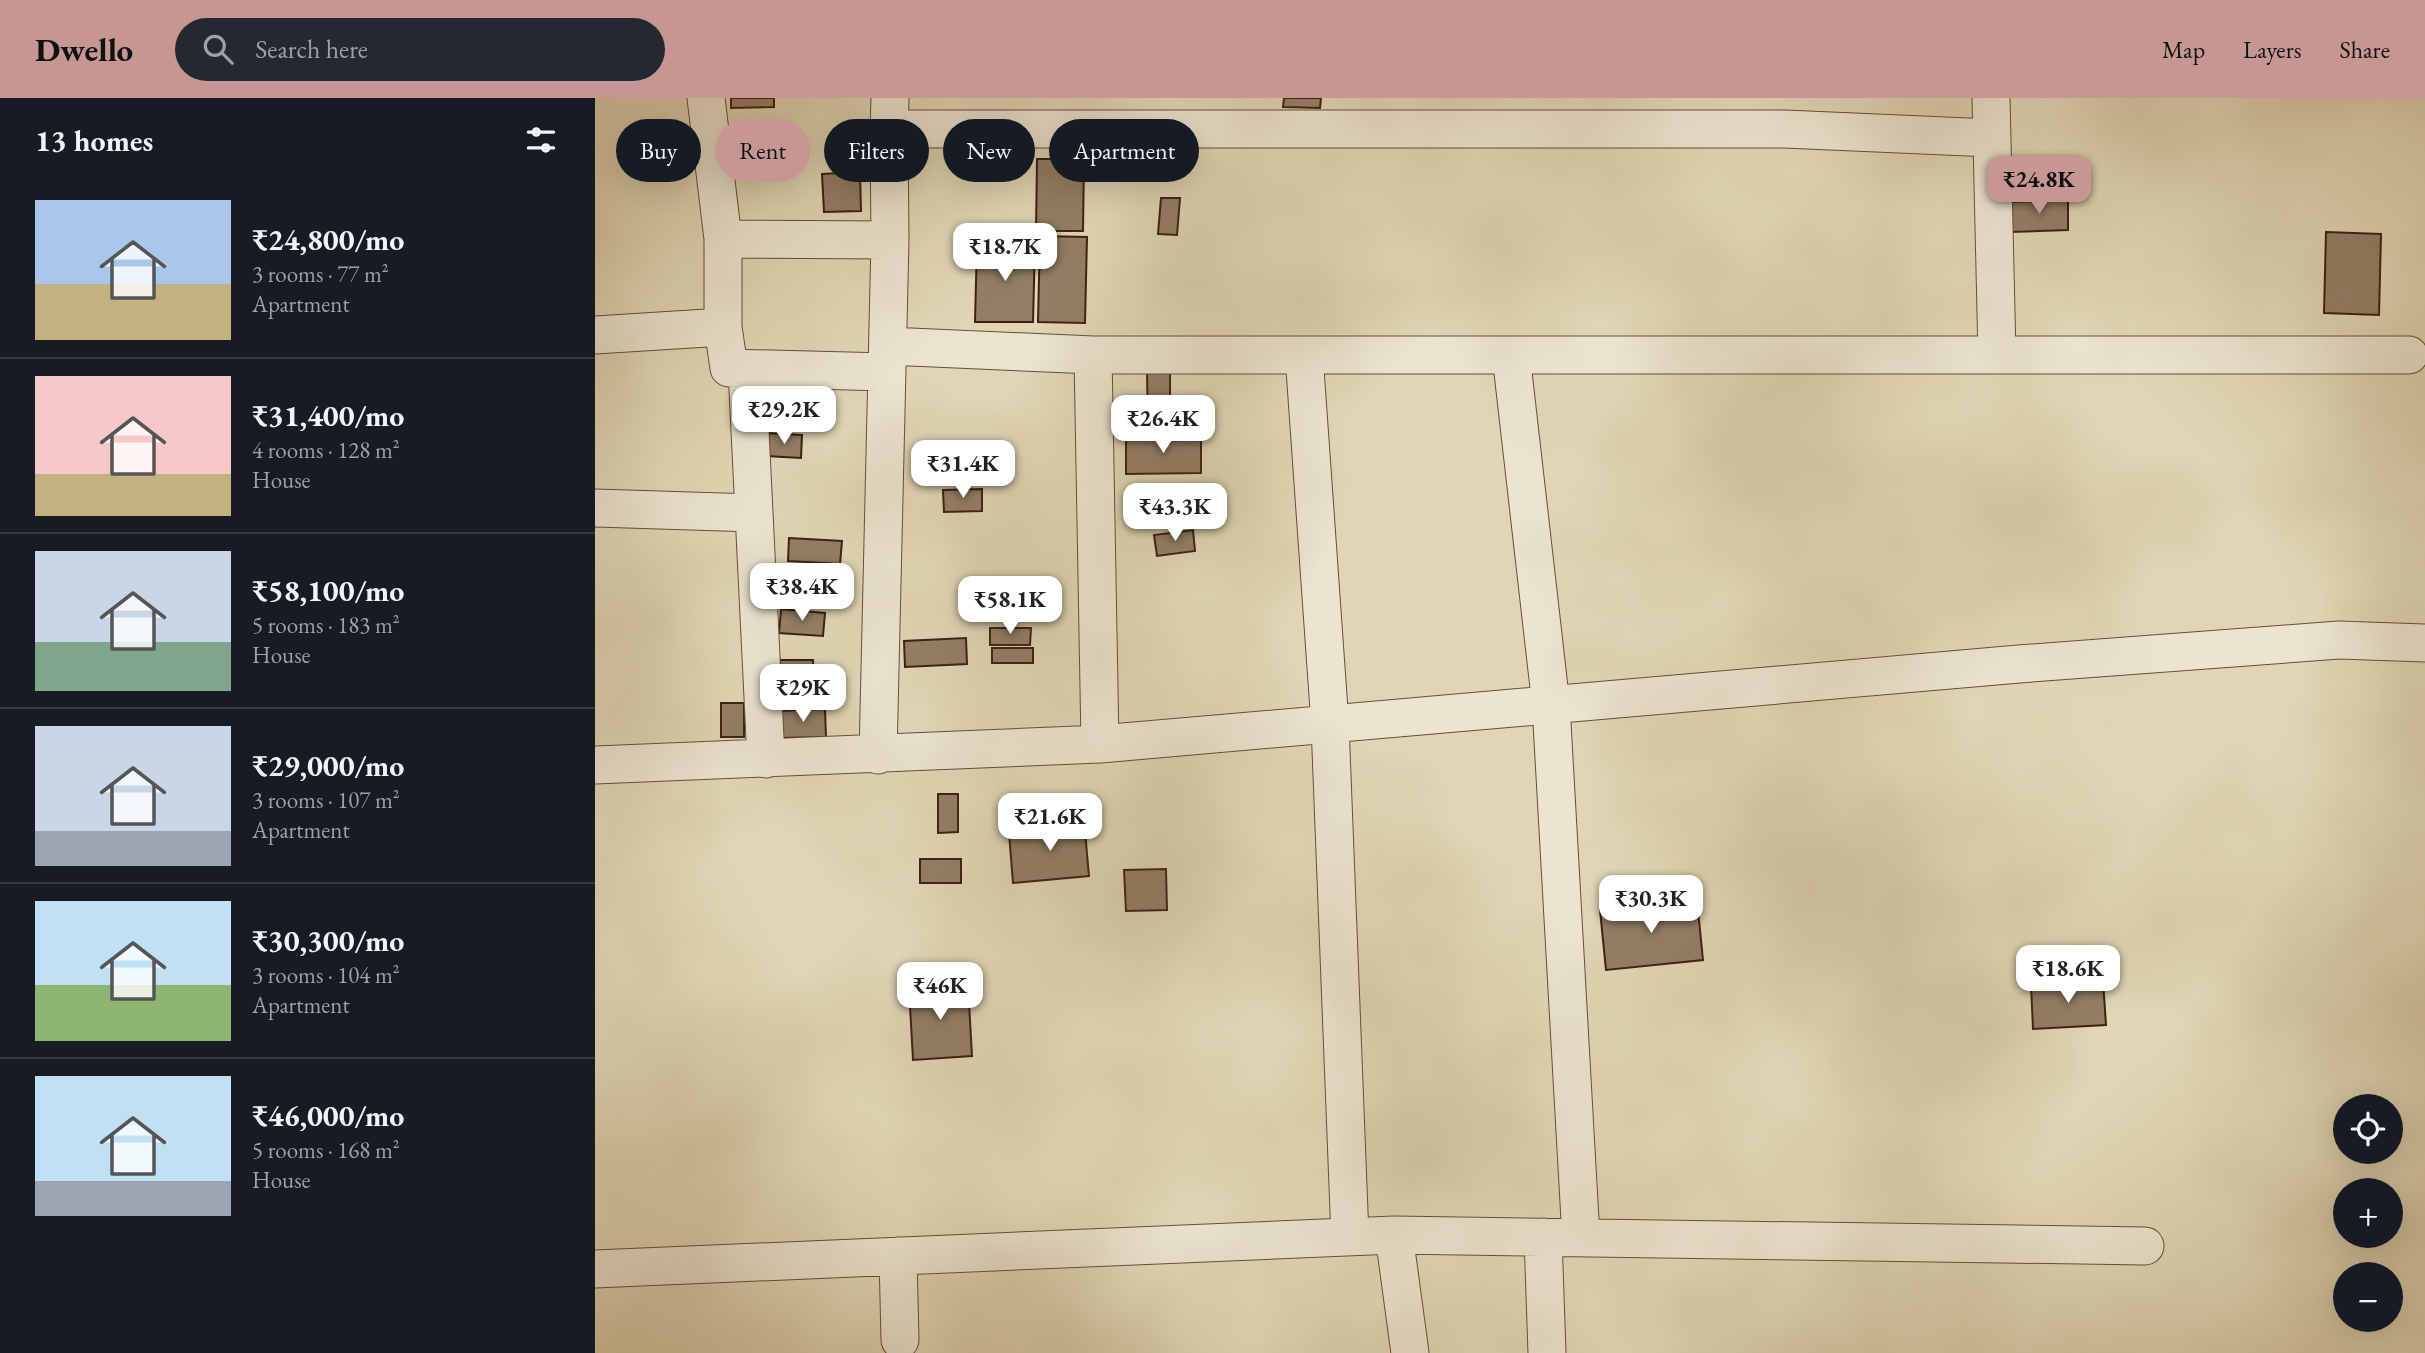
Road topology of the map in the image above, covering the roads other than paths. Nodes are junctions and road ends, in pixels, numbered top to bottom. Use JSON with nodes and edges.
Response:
{"nodes":[{"id":1,"x":706,"y":98,"type":"edge"},
{"id":2,"x":1991,"y":98,"type":"edge"},
{"id":3,"x":1552,"y":113,"type":"edge"},
{"id":4,"x":890,"y":114,"type":"edge"},
{"id":5,"x":1991,"y":138,"type":"junction"},
{"id":6,"x":723,"y":239,"type":"junction"},
{"id":7,"x":890,"y":240,"type":"junction"},
{"id":8,"x":723,"y":327,"type":"junction"},
{"id":9,"x":595,"y":335,"type":"edge"},
{"id":10,"x":1093,"y":355,"type":"junction"},
{"id":11,"x":1304,"y":355,"type":"junction"},
{"id":12,"x":1511,"y":355,"type":"junction"},
{"id":13,"x":1997,"y":355,"type":"junction"},
{"id":14,"x":2409,"y":355,"type":"dead end"},
{"id":15,"x":887,"y":359,"type":"junction"},
{"id":16,"x":747,"y":369,"type":"junction"},
{"id":17,"x":595,"y":508,"type":"edge"},
{"id":18,"x":754,"y":513,"type":"junction"},
{"id":19,"x":2425,"y":643,"type":"edge"},
{"id":20,"x":1551,"y":705,"type":"junction"},
{"id":21,"x":1330,"y":724,"type":"junction"},
{"id":22,"x":1100,"y":744,"type":"junction"},
{"id":23,"x":878,"y":755,"type":"junction"},
{"id":24,"x":766,"y":759,"type":"junction"},
{"id":25,"x":595,"y":765,"type":"edge"},
{"id":26,"x":1394,"y":1235,"type":"junction"},
{"id":27,"x":1350,"y":1237,"type":"junction"},
{"id":28,"x":1543,"y":1237,"type":"junction"},
{"id":29,"x":1581,"y":1238,"type":"junction"},
{"id":30,"x":2145,"y":1246,"type":"dead end"},
{"id":31,"x":898,"y":1256,"type":"junction"},
{"id":32,"x":595,"y":1269,"type":"edge"},
{"id":33,"x":900,"y":1340,"type":"dead end"},
{"id":34,"x":1410,"y":1353,"type":"edge"},
{"id":35,"x":1547,"y":1353,"type":"edge"}],
"edges":[{"from":1,"to":6,"type":"street"},
{"from":2,"to":5,"type":"street"},
{"from":3,"to":4,"type":"street"},
{"from":3,"to":5,"type":"street"},
{"from":4,"to":7,"type":"street"},
{"from":5,"to":13,"type":"street"},
{"from":6,"to":7,"type":"street"},
{"from":6,"to":8,"type":"street"},
{"from":7,"to":15,"type":"street"},
{"from":8,"to":9,"type":"street"},
{"from":8,"to":16,"type":"street"},
{"from":10,"to":11,"type":"street"},
{"from":10,"to":15,"type":"street"},
{"from":10,"to":22,"type":"street"},
{"from":11,"to":12,"type":"street"},
{"from":11,"to":21,"type":"street"},
{"from":12,"to":13,"type":"street"},
{"from":12,"to":20,"type":"street"},
{"from":13,"to":14,"type":"street"},
{"from":15,"to":16,"type":"street"},
{"from":15,"to":23,"type":"street"},
{"from":16,"to":18,"type":"street"},
{"from":17,"to":18,"type":"street"},
{"from":18,"to":24,"type":"street"},
{"from":19,"to":20,"type":"street"},
{"from":20,"to":21,"type":"street"},
{"from":20,"to":29,"type":"street"},
{"from":21,"to":22,"type":"street"},
{"from":21,"to":27,"type":"street"},
{"from":22,"to":23,"type":"street"},
{"from":23,"to":24,"type":"street"},
{"from":24,"to":25,"type":"street"},
{"from":26,"to":27,"type":"street"},
{"from":26,"to":28,"type":"street"},
{"from":26,"to":34,"type":"street"},
{"from":27,"to":31,"type":"street"},
{"from":28,"to":29,"type":"street"},
{"from":28,"to":35,"type":"street"},
{"from":29,"to":30,"type":"street"},
{"from":31,"to":32,"type":"street"},
{"from":31,"to":33,"type":"street"}]}
